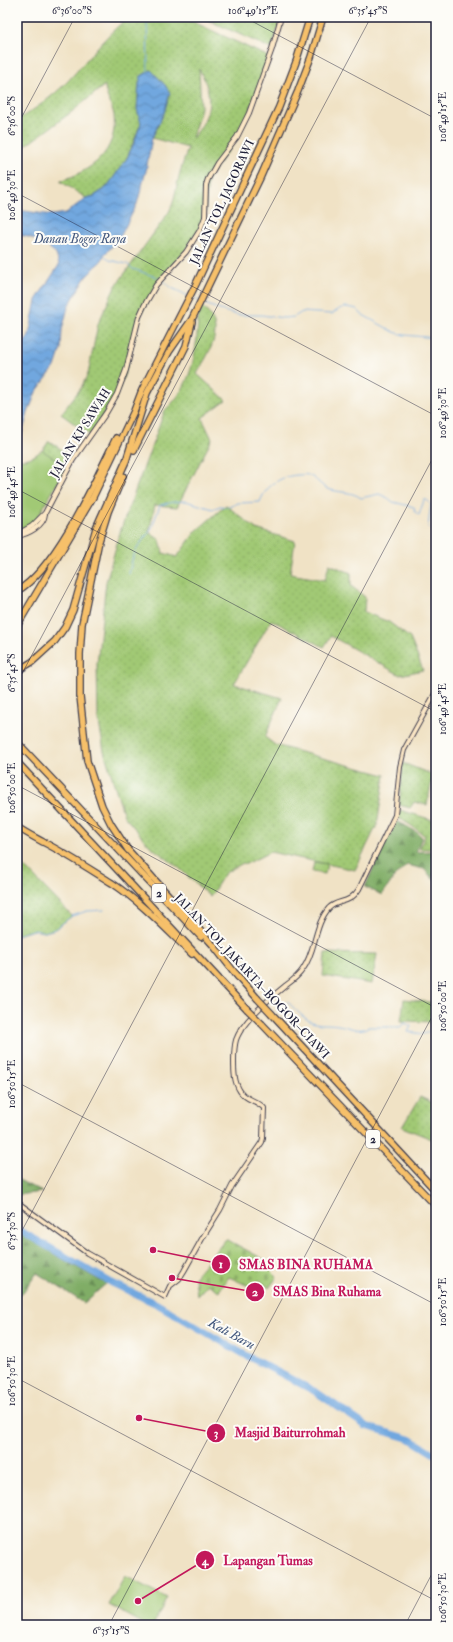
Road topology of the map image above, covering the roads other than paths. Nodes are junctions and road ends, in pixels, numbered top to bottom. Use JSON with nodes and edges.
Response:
{"nodes":[{"id":1,"x":281,"y":17,"type":"edge"},
{"id":2,"x":310,"y":17,"type":"edge"},
{"id":3,"x":323,"y":17,"type":"edge"},
{"id":4,"x":192,"y":319,"type":"junction"},
{"id":5,"x":142,"y":390,"type":"junction"},
{"id":6,"x":44,"y":513,"type":"junction"},
{"id":7,"x":17,"y":532,"type":"edge"},
{"id":8,"x":17,"y":536,"type":"edge"},
{"id":9,"x":17,"y":591,"type":"edge"},
{"id":10,"x":17,"y":626,"type":"edge"},
{"id":11,"x":17,"y":671,"type":"edge"},
{"id":12,"x":436,"y":692,"type":"edge"},
{"id":13,"x":17,"y":742,"type":"edge"},
{"id":14,"x":17,"y":762,"type":"edge"},
{"id":15,"x":17,"y":826,"type":"edge"},
{"id":16,"x":215,"y":974,"type":"junction"},
{"id":17,"x":238,"y":977,"type":"junction"},
{"id":18,"x":436,"y":1191,"type":"edge"},
{"id":19,"x":17,"y":1202,"type":"edge"},
{"id":20,"x":436,"y":1206,"type":"edge"}],
"edges":[{"from":1,"to":6,"type":"street","name":"JALAN KP SAWAH"},
{"from":2,"to":5,"type":"highway","name":"JALAN TOL JAGORAWI"},
{"from":3,"to":4,"type":"highway","name":"JALAN TOL JAGORAWI"},
{"from":4,"to":11,"type":"highway"},
{"from":4,"to":17,"type":"highway"},
{"from":5,"to":9,"type":"highway"},
{"from":5,"to":10,"type":"highway"},
{"from":6,"to":7,"type":"street"},
{"from":6,"to":8,"type":"street"},
{"from":12,"to":19,"type":"street"},
{"from":13,"to":17,"type":"highway","name":"JALAN TOL JAKARTA–BOGOR–CIAWI","number":"2"},
{"from":14,"to":16,"type":"highway","name":"JALAN TOL JAKARTA–BOGOR–CIAWI","number":"2"},
{"from":15,"to":16,"type":"highway"},
{"from":16,"to":20,"type":"highway","name":"JALAN TOL JAKARTA–BOGOR–CIAWI","number":"2","bridge":true},
{"from":17,"to":18,"type":"highway","name":"JALAN TOL JAKARTA–BOGOR–CIAWI","number":"2","bridge":true}]}
